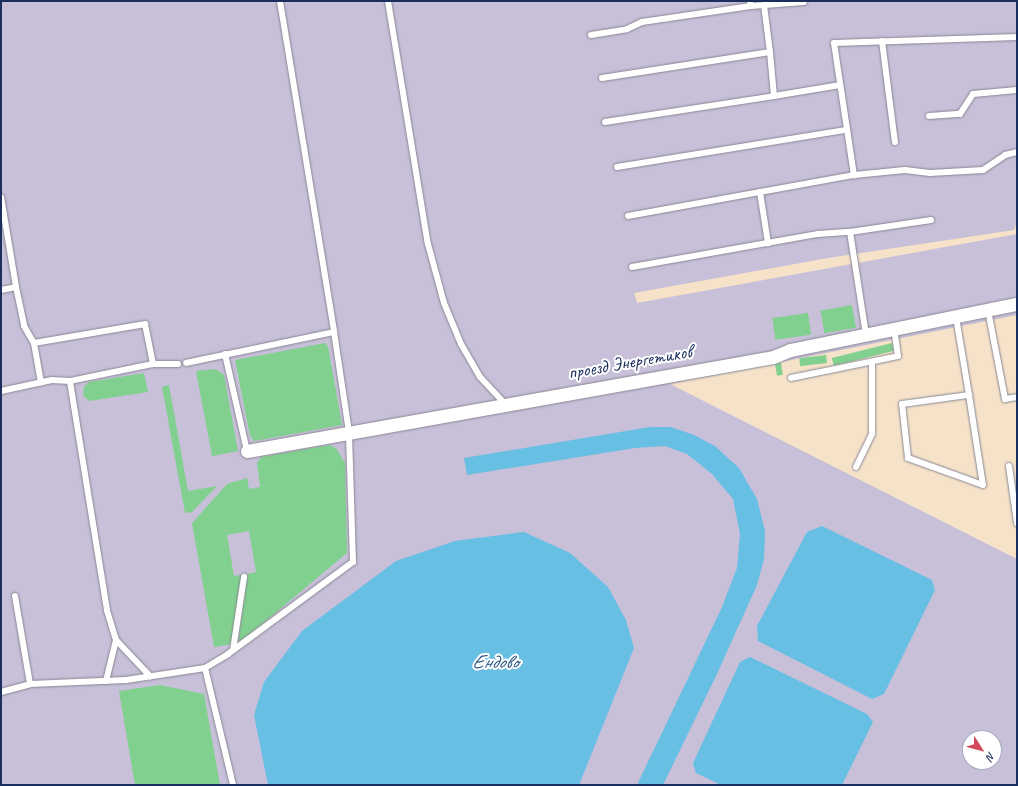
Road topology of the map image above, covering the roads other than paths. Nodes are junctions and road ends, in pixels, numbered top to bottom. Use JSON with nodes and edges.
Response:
{"nodes":[{"id":1,"x":280,"y":1,"type":"edge"},
{"id":2,"x":388,"y":1,"type":"edge"},
{"id":3,"x":804,"y":2,"type":"dead end"},
{"id":4,"x":750,"y":4,"type":"edge"},
{"id":5,"x":764,"y":5,"type":"junction"},
{"id":6,"x":591,"y":35,"type":"dead end"},
{"id":7,"x":1017,"y":38,"type":"edge"},
{"id":8,"x":882,"y":41,"type":"junction"},
{"id":9,"x":770,"y":52,"type":"junction"},
{"id":10,"x":602,"y":78,"type":"dead end"},
{"id":11,"x":840,"y":85,"type":"junction"},
{"id":12,"x":1017,"y":90,"type":"edge"},
{"id":13,"x":774,"y":96,"type":"junction"},
{"id":14,"x":929,"y":116,"type":"dead end"},
{"id":15,"x":605,"y":122,"type":"dead end"},
{"id":16,"x":846,"y":130,"type":"junction"},
{"id":17,"x":895,"y":142,"type":"dead end"},
{"id":18,"x":1017,"y":152,"type":"edge"},
{"id":19,"x":617,"y":167,"type":"dead end"},
{"id":20,"x":854,"y":175,"type":"junction"},
{"id":21,"x":760,"y":192,"type":"junction"},
{"id":22,"x":1,"y":197,"type":"edge"},
{"id":23,"x":628,"y":216,"type":"dead end"},
{"id":24,"x":931,"y":220,"type":"dead end"},
{"id":25,"x":850,"y":232,"type":"junction"},
{"id":26,"x":768,"y":243,"type":"junction"},
{"id":27,"x":632,"y":267,"type":"dead end"},
{"id":28,"x":16,"y":287,"type":"junction"},
{"id":29,"x":1,"y":290,"type":"edge"},
{"id":30,"x":1017,"y":304,"type":"edge"},
{"id":31,"x":988,"y":310,"type":"junction"},
{"id":32,"x":956,"y":317,"type":"junction"},
{"id":33,"x":894,"y":329,"type":"junction"},
{"id":34,"x":334,"y":332,"type":"junction"},
{"id":35,"x":866,"y":335,"type":"junction"},
{"id":36,"x":34,"y":343,"type":"junction"},
{"id":37,"x":225,"y":354,"type":"junction"},
{"id":38,"x":186,"y":362,"type":"dead end"},
{"id":39,"x":872,"y":362,"type":"junction"},
{"id":40,"x":153,"y":364,"type":"junction"},
{"id":41,"x":178,"y":364,"type":"dead end"},
{"id":42,"x":792,"y":378,"type":"dead end"},
{"id":43,"x":70,"y":380,"type":"junction"},
{"id":44,"x":41,"y":382,"type":"junction"},
{"id":45,"x":1,"y":391,"type":"edge"},
{"id":46,"x":969,"y":395,"type":"junction"},
{"id":47,"x":1017,"y":397,"type":"edge"},
{"id":48,"x":505,"y":404,"type":"junction"},
{"id":49,"x":349,"y":432,"type":"junction"},
{"id":50,"x":247,"y":451,"type":"joint"},
{"id":51,"x":1009,"y":466,"type":"dead end"},
{"id":52,"x":856,"y":467,"type":"dead end"},
{"id":53,"x":1017,"y":523,"type":"edge"},
{"id":54,"x":244,"y":577,"type":"dead end"},
{"id":55,"x":15,"y":596,"type":"dead end"},
{"id":56,"x":116,"y":640,"type":"junction"},
{"id":57,"x":233,"y":650,"type":"junction"},
{"id":58,"x":205,"y":668,"type":"junction"},
{"id":59,"x":150,"y":676,"type":"junction"},
{"id":60,"x":106,"y":681,"type":"junction"},
{"id":61,"x":30,"y":684,"type":"junction"},
{"id":62,"x":1,"y":692,"type":"edge"},
{"id":63,"x":233,"y":785,"type":"edge"}],
"edges":[{"from":1,"to":34,"type":"lane"},
{"from":2,"to":48,"type":"lane"},
{"from":3,"to":5,"type":"lane"},
{"from":4,"to":5,"type":"lane"},
{"from":4,"to":6,"type":"lane"},
{"from":5,"to":9,"type":"lane"},
{"from":7,"to":8,"type":"lane"},
{"from":8,"to":11,"type":"lane"},
{"from":8,"to":17,"type":"lane"},
{"from":9,"to":10,"type":"lane"},
{"from":9,"to":13,"type":"lane"},
{"from":11,"to":13,"type":"lane"},
{"from":11,"to":16,"type":"lane"},
{"from":12,"to":14,"type":"lane"},
{"from":13,"to":15,"type":"lane"},
{"from":16,"to":19,"type":"lane"},
{"from":16,"to":20,"type":"lane"},
{"from":18,"to":20,"type":"lane"},
{"from":20,"to":21,"type":"lane"},
{"from":21,"to":23,"type":"lane"},
{"from":21,"to":26,"type":"lane"},
{"from":22,"to":28,"type":"lane"},
{"from":24,"to":25,"type":"lane"},
{"from":25,"to":26,"type":"lane"},
{"from":25,"to":35,"type":"lane"},
{"from":26,"to":27,"type":"lane"},
{"from":28,"to":29,"type":"lane"},
{"from":28,"to":36,"type":"lane"},
{"from":30,"to":31,"type":"street","name":"проезд Энергетиков"},
{"from":31,"to":32,"type":"street","name":"проезд Энергетиков"},
{"from":31,"to":47,"type":"lane"},
{"from":32,"to":33,"type":"street","name":"проезд Энергетиков"},
{"from":32,"to":46,"type":"lane"},
{"from":33,"to":35,"type":"street","name":"проезд Энергетиков"},
{"from":33,"to":39,"type":"lane"},
{"from":34,"to":37,"type":"lane"},
{"from":34,"to":49,"type":"lane"},
{"from":35,"to":48,"type":"street","name":"проезд Энергетиков"},
{"from":36,"to":40,"type":"lane"},
{"from":36,"to":44,"type":"lane"},
{"from":37,"to":38,"type":"lane"},
{"from":37,"to":50,"type":"lane"},
{"from":39,"to":42,"type":"lane"},
{"from":39,"to":52,"type":"lane"},
{"from":40,"to":41,"type":"lane"},
{"from":40,"to":43,"type":"lane"},
{"from":43,"to":44,"type":"lane"},
{"from":43,"to":56,"type":"lane"},
{"from":44,"to":45,"type":"lane"},
{"from":46,"to":46,"type":"lane"},
{"from":48,"to":49,"type":"street","name":"проезд Энергетиков"},
{"from":49,"to":50,"type":"street","name":"проезд Энергетиков"},
{"from":49,"to":57,"type":"lane"},
{"from":51,"to":53,"type":"lane"},
{"from":54,"to":57,"type":"lane"},
{"from":55,"to":61,"type":"lane"},
{"from":56,"to":59,"type":"lane"},
{"from":56,"to":60,"type":"lane"},
{"from":57,"to":58,"type":"lane"},
{"from":58,"to":59,"type":"lane"},
{"from":58,"to":63,"type":"lane"},
{"from":59,"to":60,"type":"lane"},
{"from":60,"to":61,"type":"lane"},
{"from":61,"to":62,"type":"lane"}]}
